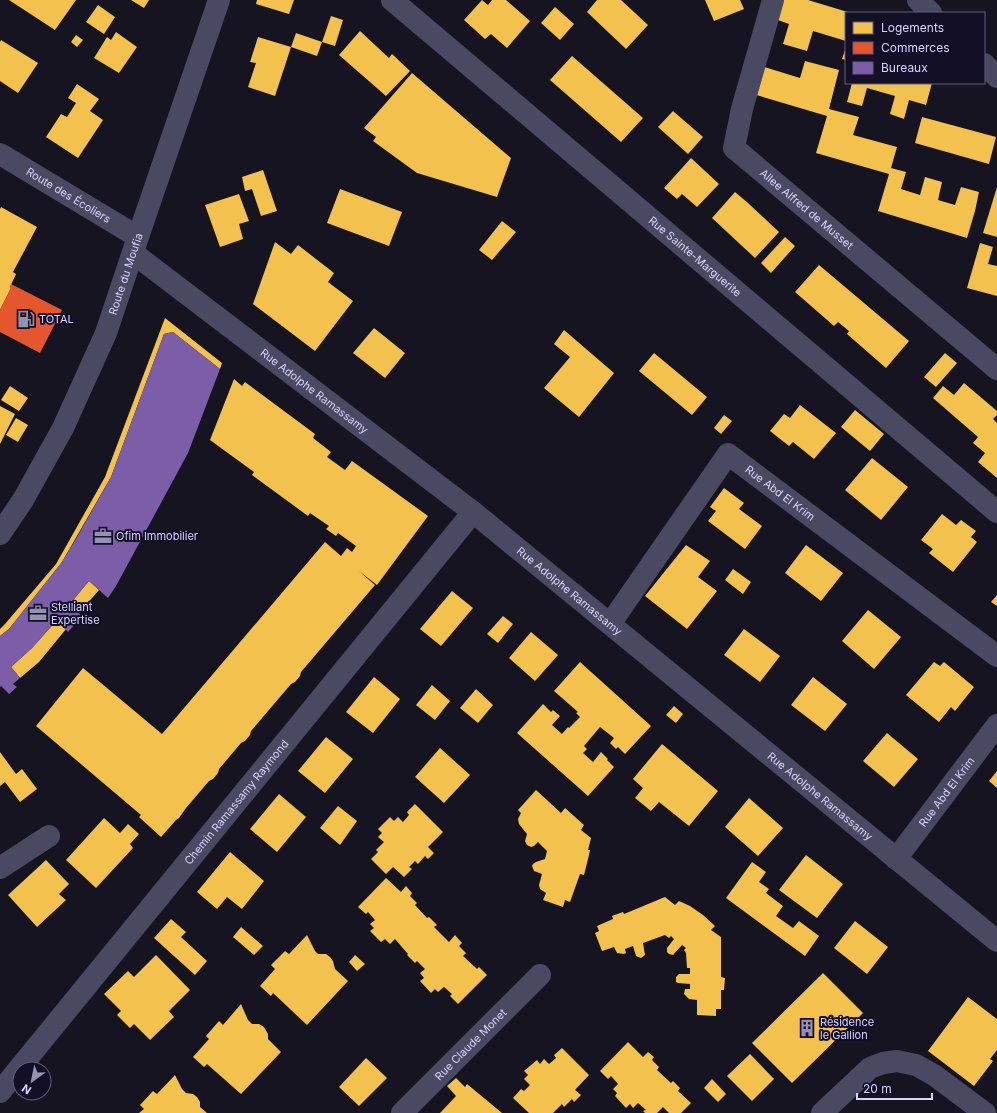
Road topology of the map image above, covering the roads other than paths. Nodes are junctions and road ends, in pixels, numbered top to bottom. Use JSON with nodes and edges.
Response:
{"nodes":[{"id":1,"x":219,"y":0,"type":"edge"},
{"id":2,"x":392,"y":0,"type":"edge"},
{"id":3,"x":774,"y":0,"type":"edge"},
{"id":4,"x":918,"y":0,"type":"edge"},
{"id":5,"x":930,"y":12,"type":"edge"},
{"id":6,"x":985,"y":65,"type":"edge"},
{"id":7,"x":997,"y":77,"type":"edge"},
{"id":8,"x":0,"y":154,"type":"edge"},
{"id":9,"x":135,"y":245,"type":"junction"},
{"id":10,"x":997,"y":369,"type":"edge"},
{"id":11,"x":473,"y":512,"type":"junction"},
{"id":12,"x":997,"y":512,"type":"edge"},
{"id":13,"x":0,"y":534,"type":"edge"},
{"id":14,"x":610,"y":624,"type":"junction"},
{"id":15,"x":997,"y":656,"type":"edge"},
{"id":16,"x":997,"y":725,"type":"edge"},
{"id":17,"x":49,"y":836,"type":"dead end"},
{"id":18,"x":896,"y":858,"type":"junction"},
{"id":19,"x":0,"y":868,"type":"edge"},
{"id":20,"x":997,"y":941,"type":"edge"},
{"id":21,"x":540,"y":975,"type":"dead end"},
{"id":22,"x":0,"y":1092,"type":"edge"},
{"id":23,"x":402,"y":1113,"type":"edge"},
{"id":24,"x":822,"y":1113,"type":"edge"},
{"id":25,"x":985,"y":1113,"type":"edge"}],
"edges":[{"from":1,"to":9,"type":"street","name":"Route du Moufia"},
{"from":2,"to":12,"type":"street","name":"Rue Sainte-Marguerite"},
{"from":3,"to":10,"type":"street","name":"Allee Alfred de Musset"},
{"from":4,"to":5,"type":"street"},
{"from":6,"to":7,"type":"street"},
{"from":8,"to":9,"type":"street","name":"Route des Écoliers"},
{"from":9,"to":11,"type":"street","name":"Rue Adolphe Ramassamy"},
{"from":9,"to":13,"type":"street","name":"Route du Moufia"},
{"from":11,"to":14,"type":"street","name":"Rue Adolphe Ramassamy"},
{"from":11,"to":22,"type":"street","name":"Chemin Ramassamy Raymond"},
{"from":14,"to":15,"type":"street","name":"Rue Abd El Krim"},
{"from":14,"to":18,"type":"street","name":"Rue Adolphe Ramassamy"},
{"from":16,"to":18,"type":"street","name":"Rue Abd El Krim"},
{"from":17,"to":19,"type":"street"},
{"from":18,"to":20,"type":"street","name":"Rue Adolphe Ramassamy"},
{"from":21,"to":23,"type":"street","name":"Rue Claude Monet"},
{"from":24,"to":25,"type":"street"}]}
